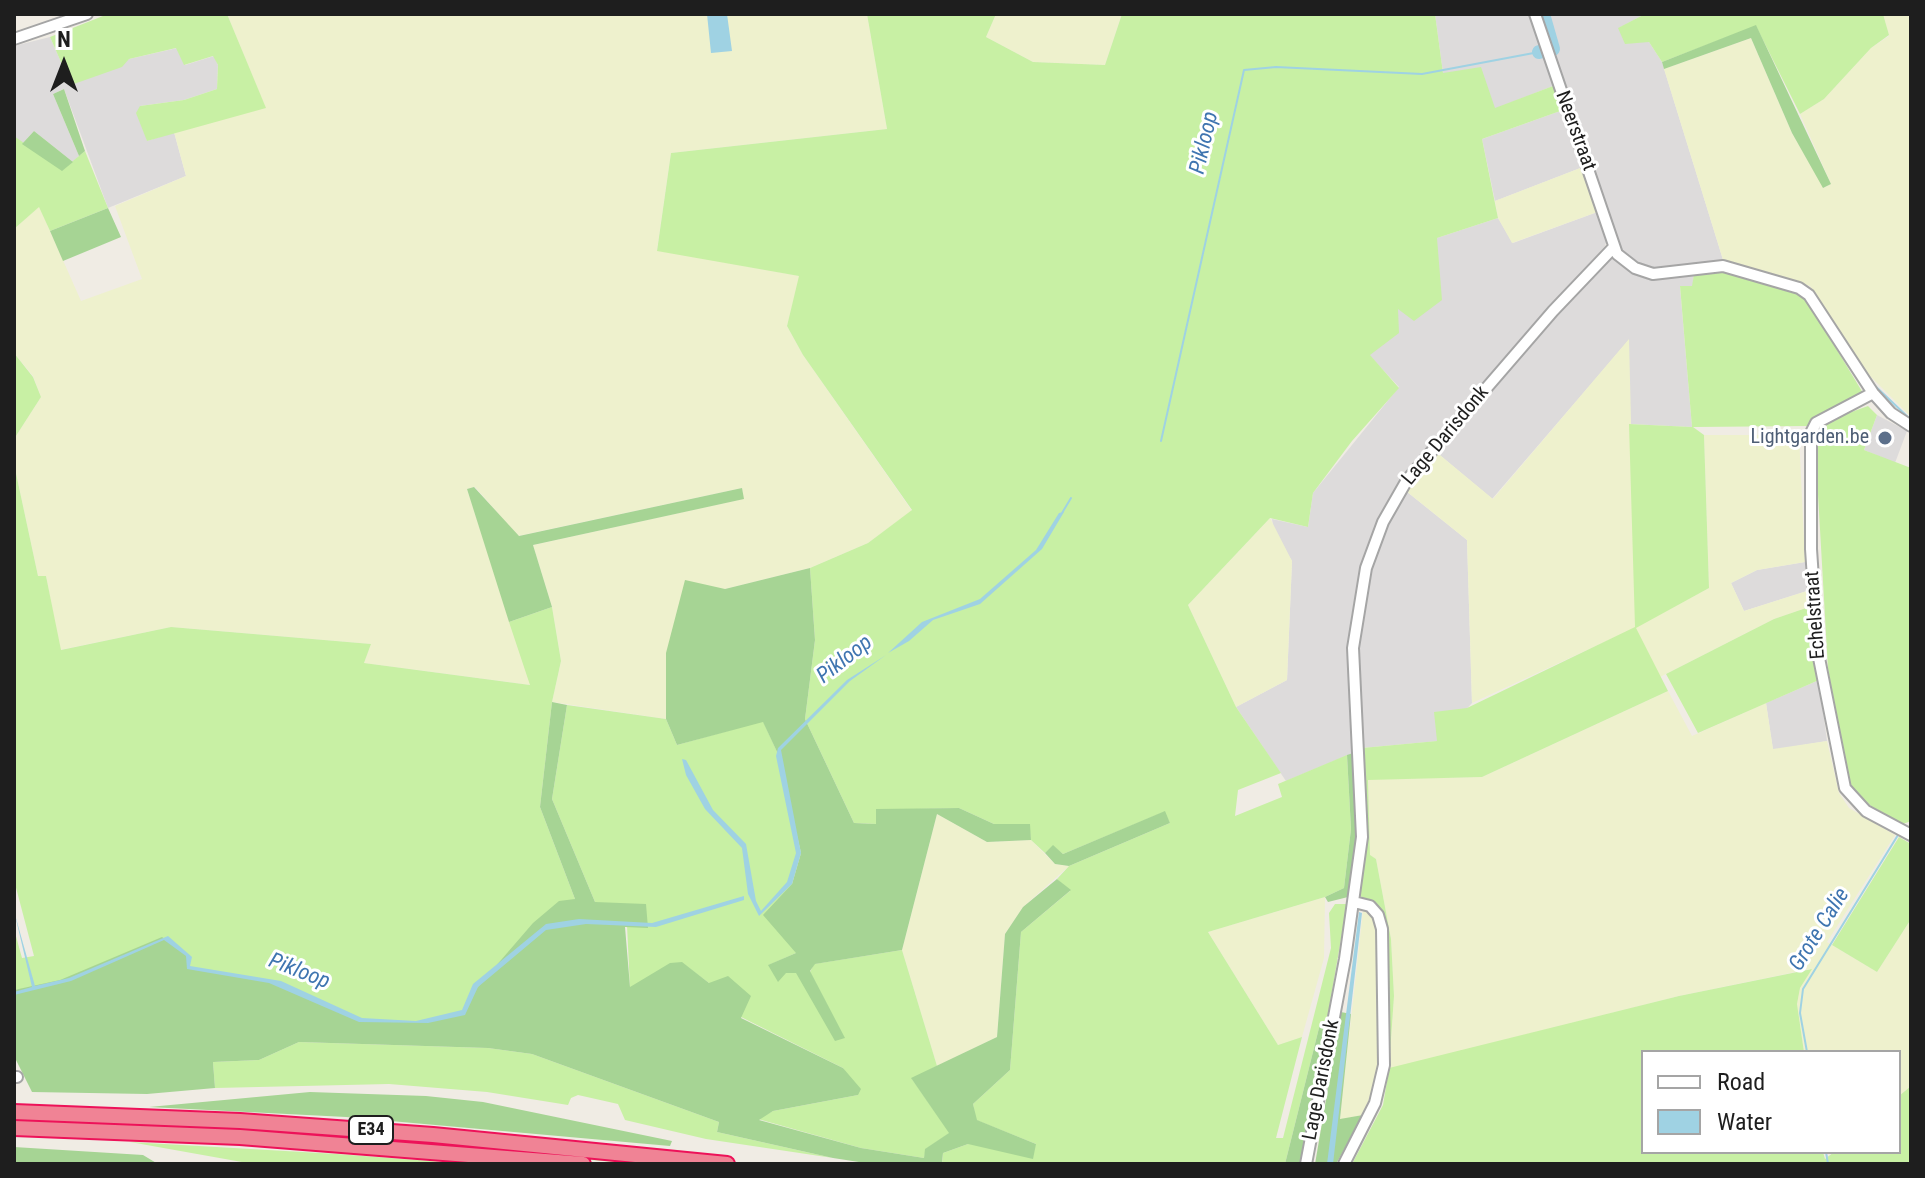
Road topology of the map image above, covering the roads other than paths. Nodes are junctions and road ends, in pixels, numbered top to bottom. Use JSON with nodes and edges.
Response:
{"nodes":[{"id":1,"x":87,"y":14,"type":"edge"},
{"id":2,"x":1535,"y":14,"type":"edge"},
{"id":3,"x":14,"y":39,"type":"edge"},
{"id":4,"x":1613,"y":248,"type":"junction"},
{"id":5,"x":1873,"y":393,"type":"junction"},
{"id":6,"x":1911,"y":426,"type":"edge"},
{"id":7,"x":1911,"y":835,"type":"edge"},
{"id":8,"x":1354,"y":902,"type":"junction"},
{"id":9,"x":14,"y":1112,"type":"edge"},
{"id":10,"x":14,"y":1128,"type":"edge"},
{"id":11,"x":583,"y":1164,"type":"edge"},
{"id":12,"x":727,"y":1164,"type":"edge"},
{"id":13,"x":1306,"y":1164,"type":"edge"},
{"id":14,"x":1344,"y":1164,"type":"edge"}],
"edges":[{"from":1,"to":3,"type":"street"},
{"from":2,"to":4,"type":"street","name":"Neerstraat"},
{"from":4,"to":5,"type":"street"},
{"from":4,"to":8,"type":"street","name":"Lage Darisdonk"},
{"from":5,"to":6,"type":"street"},
{"from":5,"to":7,"type":"street","name":"Echelstraat"},
{"from":8,"to":13,"type":"street","name":"Lage Darisdonk"},
{"from":8,"to":14,"type":"street","name":"Lage Darisdonk"},
{"from":9,"to":12,"type":"highway","number":"E34"},
{"from":10,"to":11,"type":"highway","number":"E34"}]}
